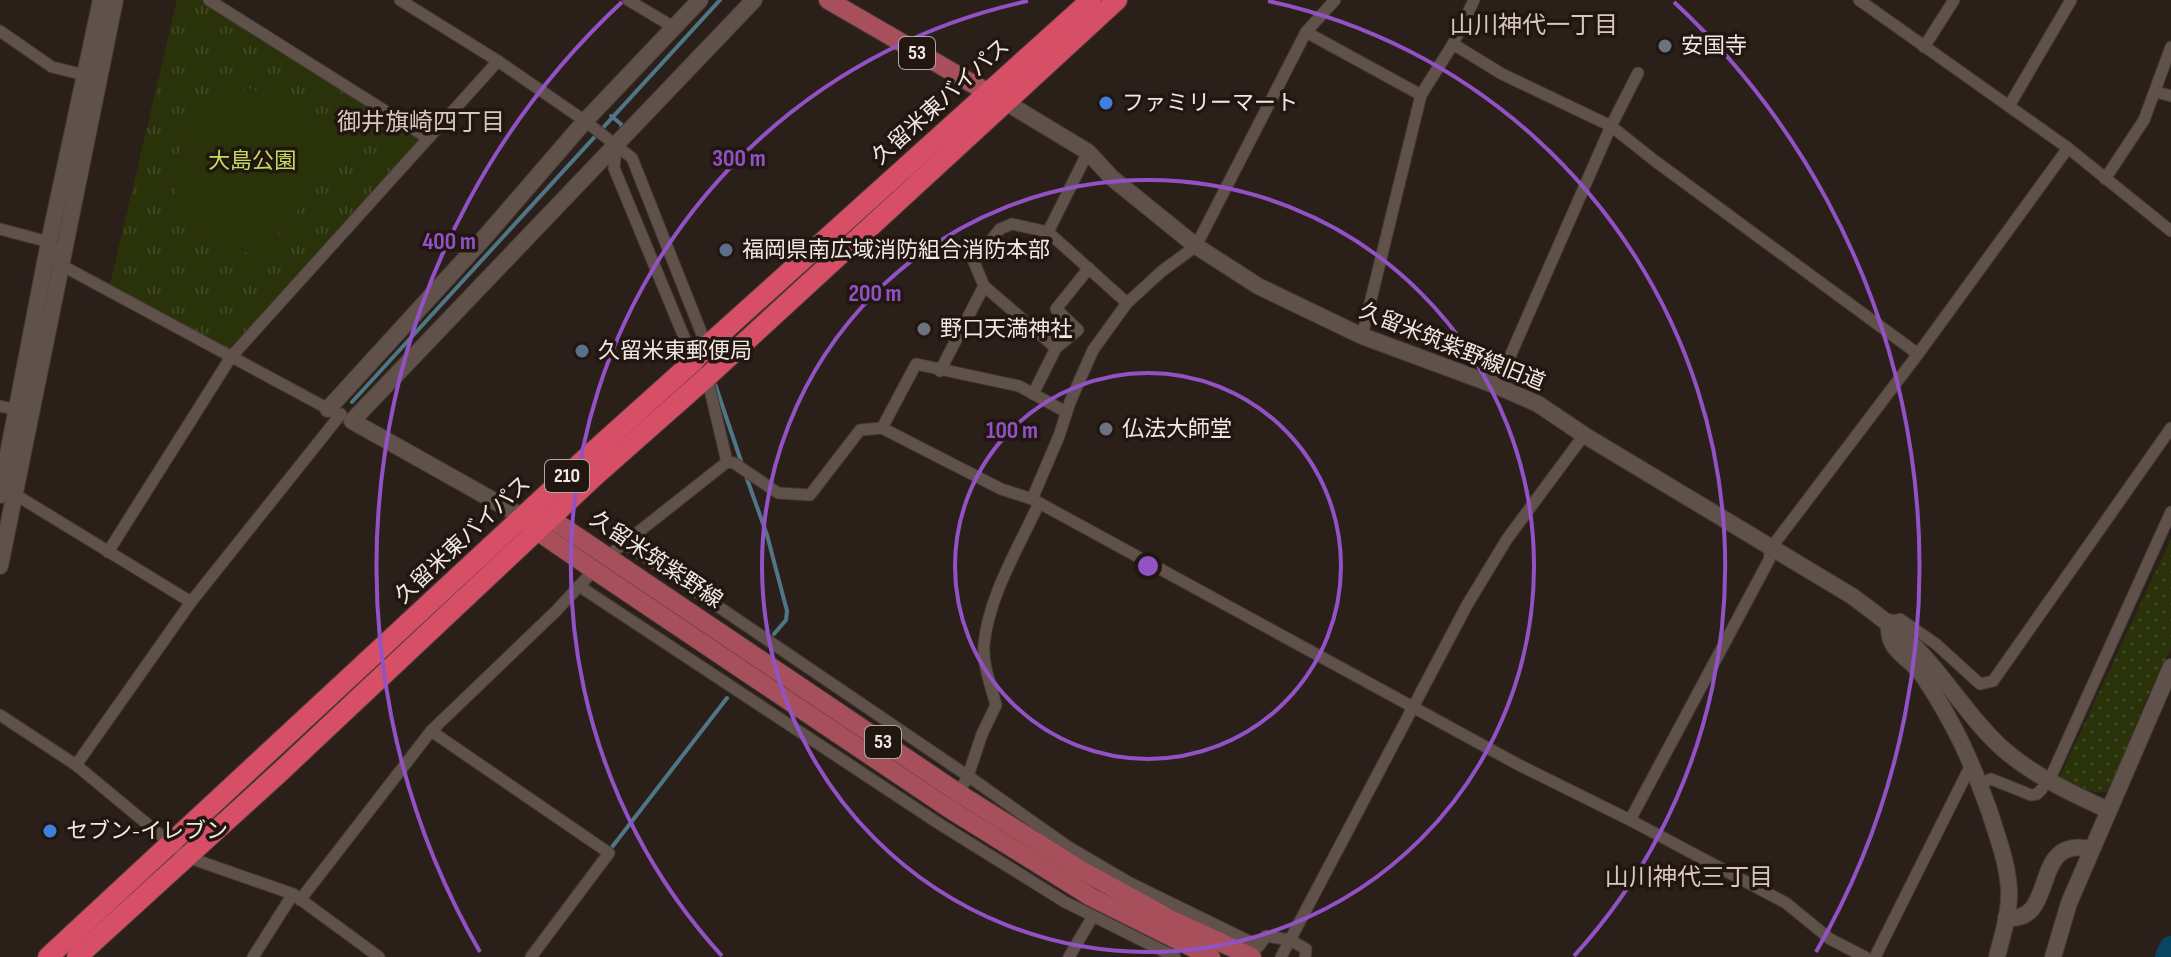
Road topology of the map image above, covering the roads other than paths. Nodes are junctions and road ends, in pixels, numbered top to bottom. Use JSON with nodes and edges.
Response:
{"nodes":[{"id":1,"x":101,"y":0,"type":"edge"},
{"id":2,"x":115,"y":0,"type":"edge"},
{"id":3,"x":209,"y":0,"type":"edge"},
{"id":4,"x":400,"y":0,"type":"edge"},
{"id":5,"x":628,"y":0,"type":"edge"},
{"id":6,"x":700,"y":0,"type":"edge"},
{"id":7,"x":754,"y":0,"type":"edge"},
{"id":8,"x":828,"y":0,"type":"edge"},
{"id":9,"x":1091,"y":0,"type":"edge"},
{"id":10,"x":1117,"y":0,"type":"edge"},
{"id":11,"x":1335,"y":0,"type":"edge"},
{"id":12,"x":1474,"y":0,"type":"edge"},
{"id":13,"x":1859,"y":0,"type":"edge"},
{"id":14,"x":1954,"y":0,"type":"edge"},
{"id":15,"x":2071,"y":0,"type":"edge"},
{"id":16,"x":675,"y":28,"type":"junction"},
{"id":17,"x":0,"y":31,"type":"edge"},
{"id":18,"x":1306,"y":32,"type":"junction"},
{"id":19,"x":1453,"y":44,"type":"junction"},
{"id":20,"x":1924,"y":47,"type":"junction"},
{"id":21,"x":2171,"y":47,"type":"edge"},
{"id":22,"x":498,"y":61,"type":"junction"},
{"id":23,"x":1638,"y":73,"type":"dead end"},
{"id":24,"x":85,"y":75,"type":"junction"},
{"id":25,"x":988,"y":92,"type":"junction"},
{"id":26,"x":2156,"y":92,"type":"junction"},
{"id":27,"x":1421,"y":95,"type":"junction"},
{"id":28,"x":2171,"y":96,"type":"edge"},
{"id":29,"x":1007,"y":103,"type":"junction"},
{"id":30,"x":2009,"y":106,"type":"junction"},
{"id":31,"x":585,"y":121,"type":"junction"},
{"id":32,"x":1611,"y":126,"type":"junction"},
{"id":33,"x":428,"y":138,"type":"junction"},
{"id":34,"x":616,"y":146,"type":"junction"},
{"id":35,"x":2068,"y":148,"type":"junction"},
{"id":36,"x":1088,"y":152,"type":"junction"},
{"id":37,"x":2105,"y":179,"type":"junction"},
{"id":38,"x":0,"y":229,"type":"edge"},
{"id":39,"x":2171,"y":231,"type":"edge"},
{"id":40,"x":1048,"y":232,"type":"junction"},
{"id":41,"x":49,"y":242,"type":"junction"},
{"id":42,"x":1196,"y":246,"type":"junction"},
{"id":43,"x":63,"y":266,"type":"junction"},
{"id":44,"x":1089,"y":268,"type":"junction"},
{"id":45,"x":984,"y":286,"type":"junction"},
{"id":46,"x":1127,"y":303,"type":"junction"},
{"id":47,"x":1362,"y":336,"type":"junction"},
{"id":48,"x":1056,"y":348,"type":"junction"},
{"id":49,"x":1918,"y":354,"type":"junction"},
{"id":50,"x":231,"y":357,"type":"junction"},
{"id":51,"x":703,"y":361,"type":"junction"},
{"id":52,"x":940,"y":371,"type":"junction"},
{"id":53,"x":1497,"y":386,"type":"junction"},
{"id":54,"x":1033,"y":394,"type":"junction"},
{"id":55,"x":0,"y":406,"type":"edge"},
{"id":56,"x":18,"y":410,"type":"junction"},
{"id":57,"x":1066,"y":412,"type":"junction"},
{"id":58,"x":340,"y":415,"type":"junction"},
{"id":59,"x":882,"y":428,"type":"junction"},
{"id":60,"x":2171,"y":428,"type":"edge"},
{"id":61,"x":1584,"y":435,"type":"junction"},
{"id":62,"x":727,"y":462,"type":"junction"},
{"id":63,"x":4,"y":491,"type":"edge"},
{"id":64,"x":1036,"y":501,"type":"junction"},
{"id":65,"x":2171,"y":512,"type":"edge"},
{"id":66,"x":537,"y":522,"type":"junction"},
{"id":67,"x":623,"y":542,"type":"junction"},
{"id":68,"x":1771,"y":548,"type":"junction"},
{"id":69,"x":108,"y":552,"type":"junction"},
{"id":70,"x":608,"y":556,"type":"junction"},
{"id":71,"x":0,"y":566,"type":"edge"},
{"id":72,"x":594,"y":570,"type":"junction"},
{"id":73,"x":579,"y":586,"type":"junction"},
{"id":74,"x":191,"y":602,"type":"junction"},
{"id":75,"x":1889,"y":622,"type":"junction"},
{"id":76,"x":2171,"y":667,"type":"edge"},
{"id":77,"x":1415,"y":706,"type":"junction"},
{"id":78,"x":0,"y":715,"type":"edge"},
{"id":79,"x":431,"y":731,"type":"junction"},
{"id":80,"x":1972,"y":763,"type":"junction"},
{"id":81,"x":76,"y":765,"type":"junction"},
{"id":82,"x":2053,"y":772,"type":"dead end"},
{"id":83,"x":968,"y":776,"type":"junction"},
{"id":84,"x":1979,"y":784,"type":"junction"},
{"id":85,"x":2042,"y":789,"type":"dead end"},
{"id":86,"x":948,"y":808,"type":"junction"},
{"id":87,"x":2108,"y":810,"type":"junction"},
{"id":88,"x":1630,"y":820,"type":"junction"},
{"id":89,"x":170,"y":844,"type":"junction"},
{"id":90,"x":2091,"y":849,"type":"junction"},
{"id":91,"x":187,"y":857,"type":"junction"},
{"id":92,"x":296,"y":897,"type":"junction"},
{"id":93,"x":1093,"y":916,"type":"junction"},
{"id":94,"x":2006,"y":918,"type":"junction"},
{"id":95,"x":1290,"y":940,"type":"junction"},
{"id":96,"x":377,"y":956,"type":"edge"},
{"id":97,"x":48,"y":957,"type":"edge"},
{"id":98,"x":77,"y":957,"type":"edge"},
{"id":99,"x":253,"y":957,"type":"edge"},
{"id":100,"x":531,"y":957,"type":"edge"},
{"id":101,"x":1069,"y":957,"type":"edge"},
{"id":102,"x":1175,"y":957,"type":"edge"},
{"id":103,"x":1211,"y":957,"type":"edge"},
{"id":104,"x":1252,"y":957,"type":"edge"},
{"id":105,"x":1281,"y":957,"type":"edge"},
{"id":106,"x":1305,"y":957,"type":"edge"},
{"id":107,"x":1865,"y":957,"type":"edge"},
{"id":108,"x":1875,"y":957,"type":"edge"},
{"id":109,"x":1997,"y":957,"type":"edge"},
{"id":110,"x":2053,"y":957,"type":"edge"}],
"edges":[{"from":1,"to":24,"type":"street"},
{"from":2,"to":43,"type":"street"},
{"from":3,"to":33,"type":"street"},
{"from":4,"to":22,"type":"street"},
{"from":5,"to":16,"type":"street"},
{"from":6,"to":16,"type":"street"},
{"from":7,"to":34,"type":"street"},
{"from":8,"to":25,"type":"main road","number":"53"},
{"from":9,"to":25,"type":"highway","name":"久留米東バイパス","number":"210"},
{"from":10,"to":29,"type":"highway","name":"久留米東バイパス","number":"210"},
{"from":11,"to":18,"type":"street"},
{"from":12,"to":19,"type":"street"},
{"from":13,"to":20,"type":"street"},
{"from":14,"to":20,"type":"street"},
{"from":15,"to":30,"type":"street"},
{"from":16,"to":31,"type":"street"},
{"from":17,"to":24,"type":"street"},
{"from":18,"to":27,"type":"street"},
{"from":18,"to":42,"type":"street"},
{"from":19,"to":27,"type":"street"},
{"from":19,"to":32,"type":"street"},
{"from":20,"to":30,"type":"street"},
{"from":21,"to":26,"type":"street"},
{"from":22,"to":31,"type":"street"},
{"from":22,"to":33,"type":"street"},
{"from":23,"to":32,"type":"street"},
{"from":24,"to":41,"type":"street"},
{"from":25,"to":29,"type":"main road","number":"53"},
{"from":25,"to":51,"type":"highway","name":"久留米東バイパス","number":"210"},
{"from":26,"to":28,"type":"street"},
{"from":26,"to":37,"type":"street"},
{"from":27,"to":47,"type":"street"},
{"from":29,"to":36,"type":"street","name":"久留米筑紫野線旧道"},
{"from":29,"to":51,"type":"highway","name":"久留米東バイパス","number":"210"},
{"from":30,"to":35,"type":"street"},
{"from":31,"to":34,"type":"street"},
{"from":31,"to":58,"type":"street"},
{"from":32,"to":49,"type":"street"},
{"from":32,"to":53,"type":"street"},
{"from":33,"to":50,"type":"street"},
{"from":34,"to":51,"type":"street"},
{"from":34,"to":51,"type":"street"},
{"from":34,"to":58,"type":"street"},
{"from":35,"to":37,"type":"street"},
{"from":35,"to":49,"type":"street"},
{"from":36,"to":40,"type":"street"},
{"from":36,"to":42,"type":"street","name":"久留米筑紫野線旧道"},
{"from":37,"to":39,"type":"street"},
{"from":38,"to":41,"type":"street"},
{"from":40,"to":44,"type":"street"},
{"from":40,"to":45,"type":"street"},
{"from":41,"to":43,"type":"street"},
{"from":41,"to":56,"type":"street"},
{"from":42,"to":46,"type":"street"},
{"from":42,"to":47,"type":"street","name":"久留米筑紫野線旧道"},
{"from":43,"to":50,"type":"street"},
{"from":43,"to":63,"type":"street"},
{"from":44,"to":46,"type":"street"},
{"from":44,"to":48,"type":"street"},
{"from":45,"to":48,"type":"street"},
{"from":45,"to":52,"type":"street"},
{"from":46,"to":57,"type":"street"},
{"from":47,"to":53,"type":"street","name":"久留米筑紫野線旧道"},
{"from":48,"to":54,"type":"street"},
{"from":49,"to":68,"type":"street"},
{"from":50,"to":58,"type":"street"},
{"from":50,"to":69,"type":"street"},
{"from":51,"to":62,"type":"street"},
{"from":51,"to":66,"type":"highway","name":"久留米東バイパス","number":"210"},
{"from":52,"to":54,"type":"street"},
{"from":52,"to":59,"type":"street"},
{"from":53,"to":61,"type":"street","name":"久留米筑紫野線旧道"},
{"from":54,"to":57,"type":"street"},
{"from":55,"to":56,"type":"street"},
{"from":56,"to":63,"type":"street"},
{"from":57,"to":64,"type":"street"},
{"from":58,"to":66,"type":"street"},
{"from":58,"to":74,"type":"street"},
{"from":59,"to":62,"type":"street"},
{"from":59,"to":64,"type":"street"},
{"from":60,"to":75,"type":"street"},
{"from":61,"to":68,"type":"street","name":"久留米筑紫野線旧道"},
{"from":61,"to":77,"type":"street"},
{"from":62,"to":67,"type":"street"},
{"from":63,"to":69,"type":"street"},
{"from":63,"to":71,"type":"street"},
{"from":64,"to":77,"type":"street"},
{"from":64,"to":83,"type":"street"},
{"from":65,"to":82,"type":"street"},
{"from":66,"to":70,"type":"main road","name":"久留米筑紫野線","number":"53"},
{"from":66,"to":72,"type":"main road","name":"久留米筑紫野線","number":"53"},
{"from":66,"to":89,"type":"highway","name":"久留米東バイパス","number":"210"},
{"from":66,"to":91,"type":"highway","name":"久留米東バイパス","number":"210"},
{"from":67,"to":70,"type":"street"},
{"from":67,"to":83,"type":"street"},
{"from":68,"to":75,"type":"street","name":"久留米筑紫野線旧道"},
{"from":68,"to":88,"type":"street"},
{"from":69,"to":74,"type":"street"},
{"from":70,"to":86,"type":"main road","name":"久留米筑紫野線","number":"53"},
{"from":72,"to":73,"type":"street"},
{"from":72,"to":86,"type":"main road","name":"久留米筑紫野線","number":"53"},
{"from":73,"to":79,"type":"street"},
{"from":73,"to":86,"type":"street"},
{"from":74,"to":81,"type":"street"},
{"from":75,"to":80,"type":"street"},
{"from":75,"to":87,"type":"street","name":"久留米筑紫野線旧道"},
{"from":76,"to":87,"type":"street"},
{"from":77,"to":88,"type":"street"},
{"from":77,"to":95,"type":"street"},
{"from":78,"to":81,"type":"street"},
{"from":79,"to":92,"type":"street"},
{"from":79,"to":100,"type":"street"},
{"from":80,"to":84,"type":"street"},
{"from":80,"to":108,"type":"street"},
{"from":81,"to":89,"type":"street"},
{"from":83,"to":86,"type":"street"},
{"from":83,"to":95,"type":"street"},
{"from":84,"to":85,"type":"street"},
{"from":84,"to":94,"type":"street"},
{"from":86,"to":93,"type":"street"},
{"from":86,"to":103,"type":"main road","name":"久留米筑紫野線","number":"53"},
{"from":86,"to":104,"type":"main road","name":"久留米筑紫野線","number":"53"},
{"from":87,"to":90,"type":"street"},
{"from":88,"to":107,"type":"street"},
{"from":89,"to":91,"type":"street"},
{"from":89,"to":97,"type":"highway","name":"久留米東バイパス","number":"210"},
{"from":90,"to":94,"type":"street"},
{"from":90,"to":110,"type":"street"},
{"from":91,"to":92,"type":"street"},
{"from":91,"to":98,"type":"highway","name":"久留米東バイパス","number":"210"},
{"from":92,"to":96,"type":"street"},
{"from":92,"to":99,"type":"street"},
{"from":93,"to":101,"type":"street"},
{"from":93,"to":102,"type":"street"},
{"from":94,"to":109,"type":"street"},
{"from":95,"to":105,"type":"street"},
{"from":95,"to":106,"type":"street"}]}
